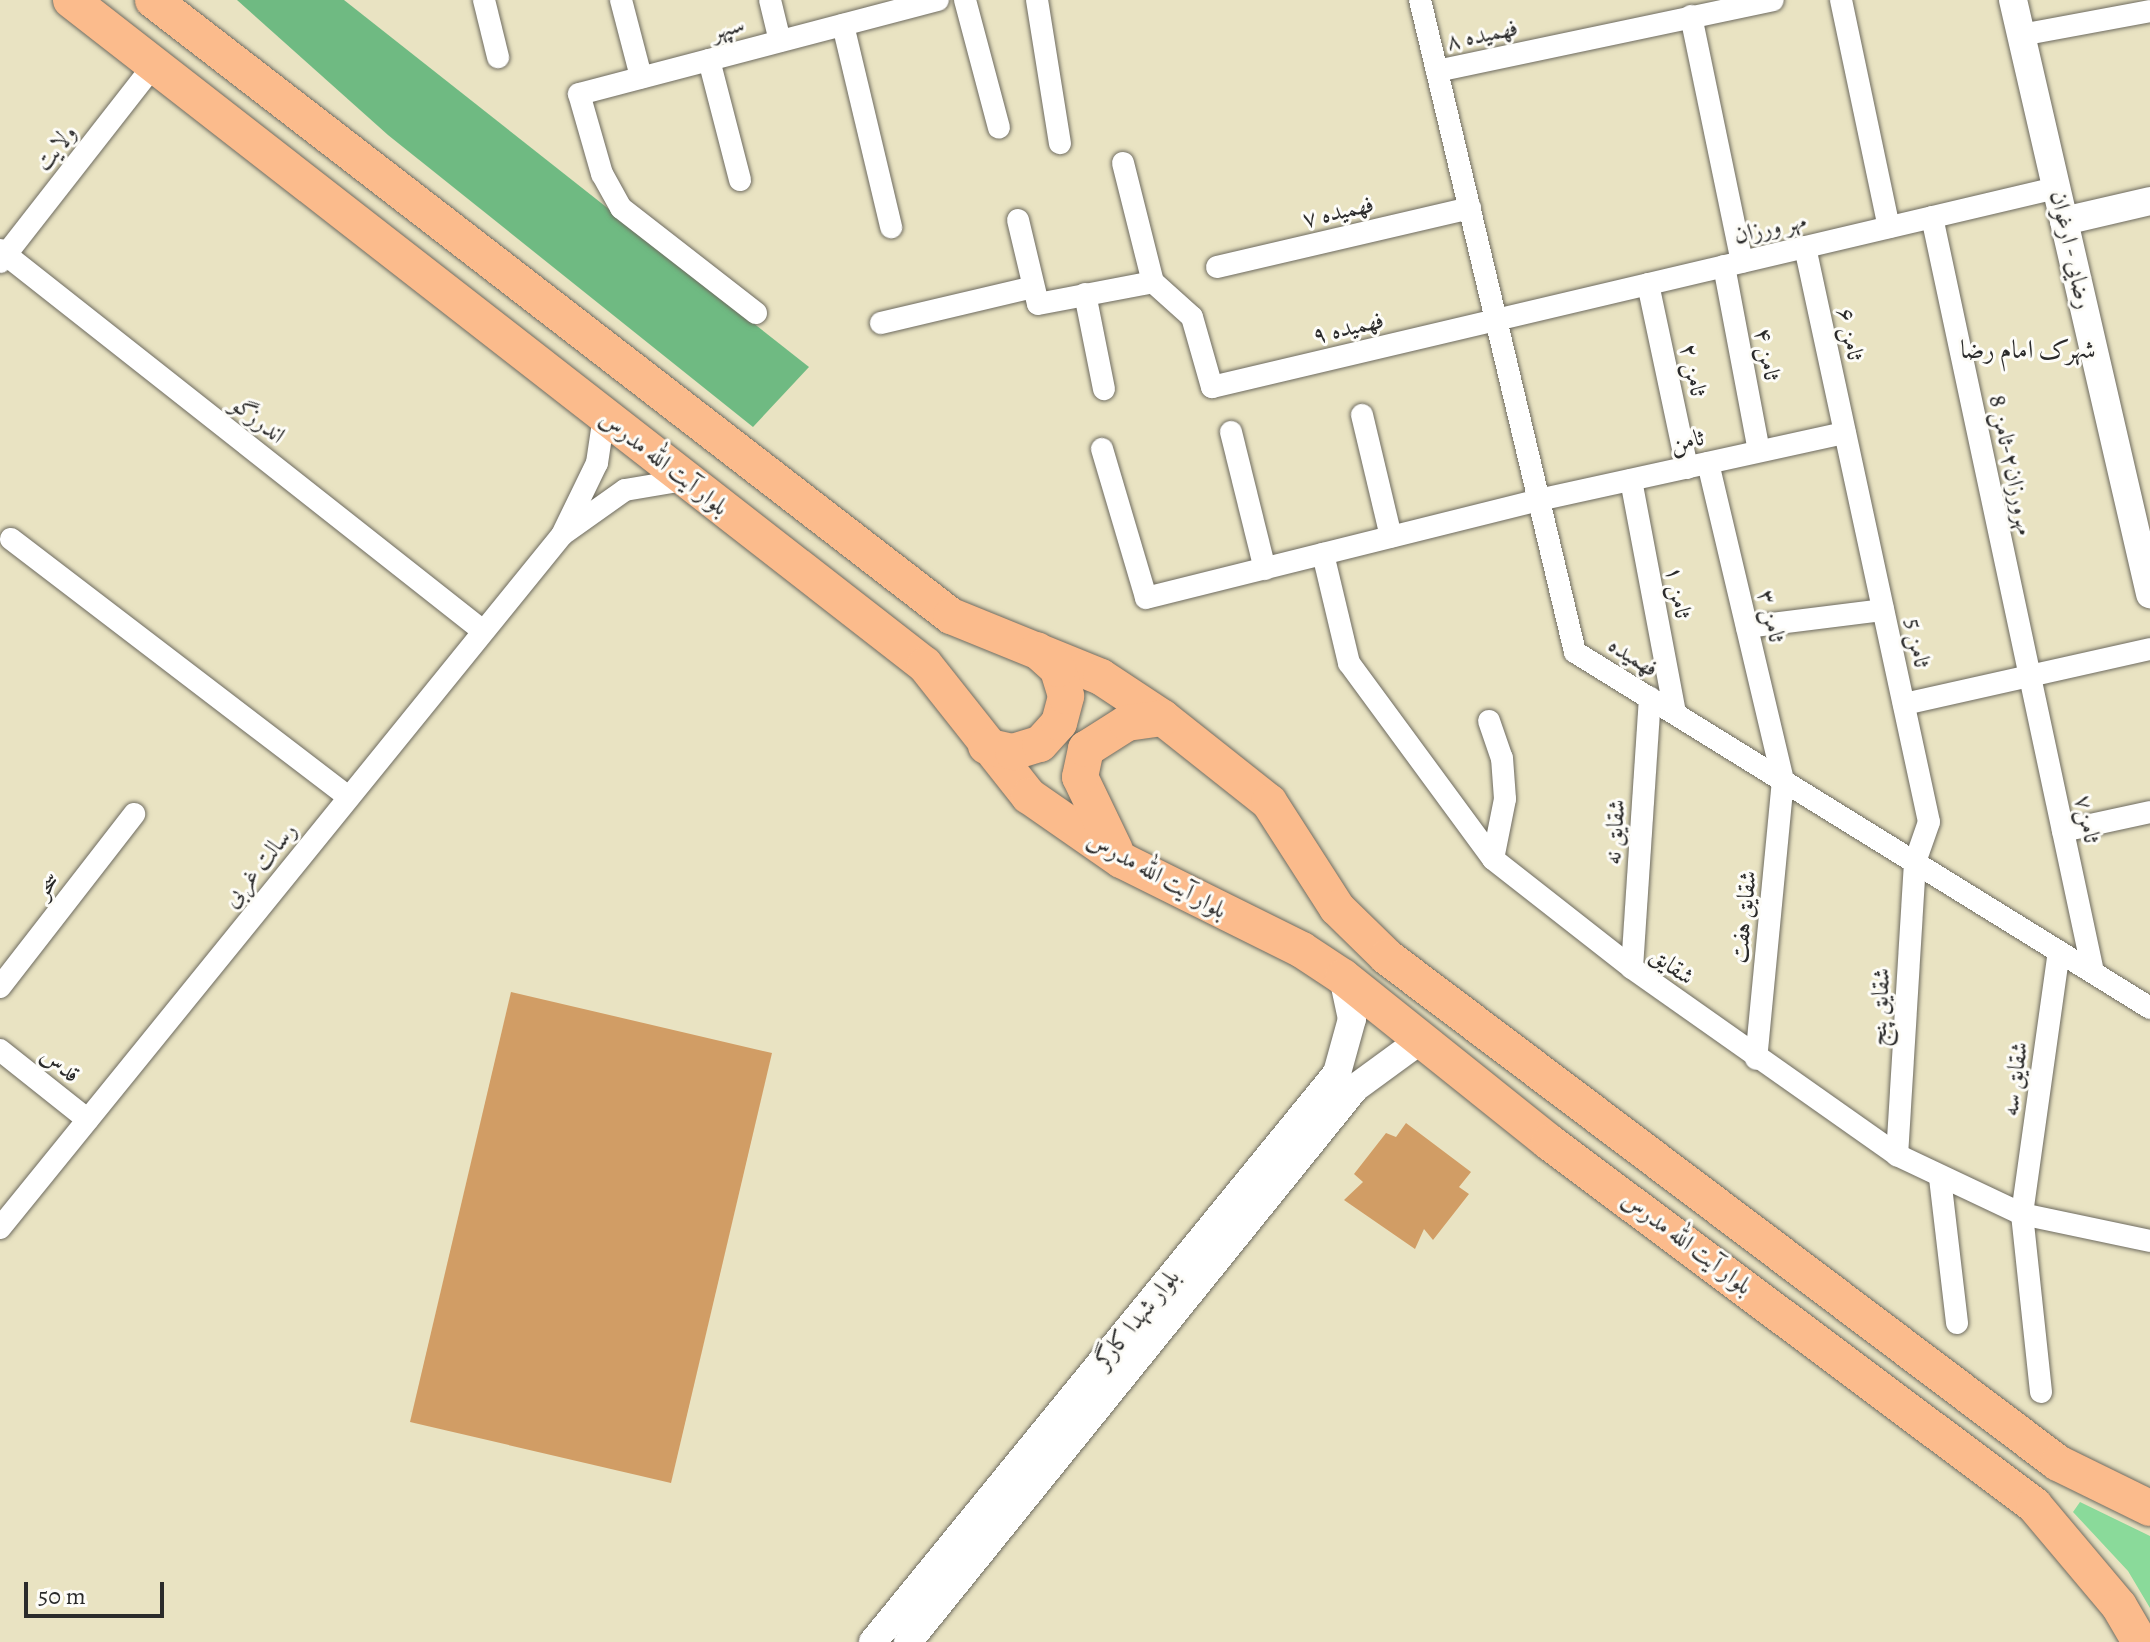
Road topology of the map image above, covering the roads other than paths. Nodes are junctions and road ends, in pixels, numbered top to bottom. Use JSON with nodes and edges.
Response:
{"nodes":[{"id":1,"x":71,"y":0,"type":"edge"},
{"id":2,"x":153,"y":0,"type":"edge"},
{"id":3,"x":484,"y":0,"type":"edge"},
{"id":4,"x":621,"y":0,"type":"edge"},
{"id":5,"x":770,"y":0,"type":"edge"},
{"id":6,"x":938,"y":0,"type":"edge"},
{"id":7,"x":965,"y":0,"type":"edge"},
{"id":8,"x":1037,"y":0,"type":"edge"},
{"id":9,"x":1420,"y":0,"type":"edge"},
{"id":10,"x":1773,"y":0,"type":"edge"},
{"id":11,"x":1841,"y":0,"type":"edge"},
{"id":12,"x":2013,"y":0,"type":"edge"},
{"id":13,"x":907,"y":4,"type":"edge"},
{"id":14,"x":2150,"y":11,"type":"edge"},
{"id":15,"x":1691,"y":16,"type":"junction"},
{"id":16,"x":843,"y":25,"type":"junction"},
{"id":17,"x":2021,"y":35,"type":"junction"},
{"id":18,"x":780,"y":41,"type":"junction"},
{"id":19,"x":498,"y":57,"type":"dead end"},
{"id":20,"x":709,"y":60,"type":"junction"},
{"id":21,"x":153,"y":66,"type":"junction"},
{"id":22,"x":1437,"y":71,"type":"junction"},
{"id":23,"x":641,"y":77,"type":"junction"},
{"id":24,"x":999,"y":128,"type":"dead end"},
{"id":25,"x":1060,"y":143,"type":"dead end"},
{"id":26,"x":1123,"y":163,"type":"dead end"},
{"id":27,"x":740,"y":180,"type":"dead end"},
{"id":28,"x":2056,"y":188,"type":"junction"},
{"id":29,"x":2150,"y":201,"type":"edge"},
{"id":30,"x":1470,"y":208,"type":"junction"},
{"id":31,"x":1932,"y":217,"type":"junction"},
{"id":32,"x":1018,"y":220,"type":"dead end"},
{"id":33,"x":2064,"y":221,"type":"junction"},
{"id":34,"x":891,"y":227,"type":"dead end"},
{"id":35,"x":1889,"y":227,"type":"junction"},
{"id":36,"x":1805,"y":247,"type":"junction"},
{"id":37,"x":2,"y":256,"type":"edge"},
{"id":38,"x":1733,"y":264,"type":"junction"},
{"id":39,"x":1217,"y":267,"type":"dead end"},
{"id":40,"x":1153,"y":282,"type":"junction"},
{"id":41,"x":1648,"y":284,"type":"junction"},
{"id":42,"x":1033,"y":287,"type":"junction"},
{"id":43,"x":1085,"y":294,"type":"junction"},
{"id":44,"x":756,"y":313,"type":"dead end"},
{"id":45,"x":1496,"y":320,"type":"junction"},
{"id":46,"x":881,"y":323,"type":"dead end"},
{"id":47,"x":1104,"y":389,"type":"dead end"},
{"id":48,"x":1362,"y":415,"type":"dead end"},
{"id":49,"x":604,"y":416,"type":"junction"},
{"id":50,"x":1231,"y":432,"type":"dead end"},
{"id":51,"x":1845,"y":433,"type":"junction"},
{"id":52,"x":1102,"y":449,"type":"dead end"},
{"id":53,"x":1759,"y":451,"type":"junction"},
{"id":54,"x":1697,"y":465,"type":"junction"},
{"id":55,"x":684,"y":480,"type":"junction"},
{"id":56,"x":1631,"y":480,"type":"junction"},
{"id":57,"x":1539,"y":500,"type":"junction"},
{"id":58,"x":562,"y":535,"type":"junction"},
{"id":59,"x":1391,"y":537,"type":"junction"},
{"id":60,"x":11,"y":539,"type":"dead end"},
{"id":61,"x":1323,"y":554,"type":"junction"},
{"id":62,"x":1265,"y":569,"type":"junction"},
{"id":63,"x":2149,"y":582,"type":"edge"},
{"id":64,"x":1883,"y":610,"type":"junction"},
{"id":65,"x":1747,"y":627,"type":"junction"},
{"id":66,"x":483,"y":631,"type":"junction"},
{"id":67,"x":2150,"y":649,"type":"edge"},
{"id":68,"x":1037,"y":650,"type":"junction"},
{"id":69,"x":2030,"y":676,"type":"junction"},
{"id":70,"x":1650,"y":698,"type":"junction"},
{"id":71,"x":1904,"y":704,"type":"junction"},
{"id":72,"x":1675,"y":713,"type":"junction"},
{"id":73,"x":1163,"y":718,"type":"junction"},
{"id":74,"x":1489,"y":721,"type":"dead end"},
{"id":75,"x":986,"y":746,"type":"junction"},
{"id":76,"x":1783,"y":780,"type":"junction"},
{"id":77,"x":349,"y":797,"type":"junction"},
{"id":78,"x":2150,"y":812,"type":"edge"},
{"id":79,"x":134,"y":814,"type":"dead end"},
{"id":80,"x":2063,"y":831,"type":"junction"},
{"id":81,"x":1493,"y":859,"type":"junction"},
{"id":82,"x":1121,"y":860,"type":"junction"},
{"id":83,"x":1915,"y":862,"type":"junction"},
{"id":84,"x":2059,"y":952,"type":"junction"},
{"id":85,"x":1632,"y":968,"type":"junction"},
{"id":86,"x":2093,"y":972,"type":"junction"},
{"id":87,"x":1343,"y":977,"type":"junction"},
{"id":88,"x":0,"y":987,"type":"edge"},
{"id":89,"x":2150,"y":1008,"type":"edge"},
{"id":90,"x":1422,"y":1039,"type":"junction"},
{"id":91,"x":0,"y":1050,"type":"edge"},
{"id":92,"x":1756,"y":1059,"type":"junction"},
{"id":93,"x":88,"y":1120,"type":"junction"},
{"id":94,"x":1897,"y":1155,"type":"junction"},
{"id":95,"x":1940,"y":1178,"type":"junction"},
{"id":96,"x":2022,"y":1214,"type":"junction"},
{"id":97,"x":0,"y":1228,"type":"edge"},
{"id":98,"x":2150,"y":1241,"type":"edge"},
{"id":99,"x":1957,"y":1323,"type":"dead end"},
{"id":100,"x":2041,"y":1392,"type":"dead end"},
{"id":101,"x":2150,"y":1508,"type":"edge"},
{"id":102,"x":873,"y":1642,"type":"edge"},
{"id":103,"x":908,"y":1642,"type":"edge"},
{"id":104,"x":2140,"y":1642,"type":"edge"}],
"edges":[{"from":1,"to":21,"type":"main road","name":"بلوار آیت الله مدرس"},
{"from":2,"to":68,"type":"main road","name":"بلوار آیت الله مدرس"},
{"from":3,"to":19,"type":"street"},
{"from":4,"to":23,"type":"street"},
{"from":5,"to":18,"type":"street"},
{"from":6,"to":13,"type":"street","name":"سپهر"},
{"from":7,"to":24,"type":"street"},
{"from":8,"to":25,"type":"street"},
{"from":9,"to":22,"type":"street","name":"فهمیده"},
{"from":10,"to":15,"type":"street","name":"فهمیده ۸"},
{"from":11,"to":35,"type":"street"},
{"from":12,"to":17,"type":"street","name":"رضایی - ارغوان"},
{"from":13,"to":16,"type":"street","name":"سپهر"},
{"from":14,"to":17,"type":"street"},
{"from":15,"to":22,"type":"street","name":"فهمیده ۸"},
{"from":15,"to":38,"type":"street","name":"ثامن ۴"},
{"from":16,"to":18,"type":"street","name":"سپهر"},
{"from":16,"to":34,"type":"street"},
{"from":17,"to":28,"type":"street","name":"رضایی - ارغوان"},
{"from":18,"to":20,"type":"street","name":"سپهر"},
{"from":20,"to":23,"type":"street","name":"سپهر"},
{"from":20,"to":27,"type":"street"},
{"from":21,"to":37,"type":"street","name":"ولایت"},
{"from":21,"to":49,"type":"main road","name":"بلوار آیت الله مدرس"},
{"from":22,"to":30,"type":"street","name":"فهمیده"},
{"from":23,"to":44,"type":"street","name":"سپهر"},
{"from":26,"to":40,"type":"street"},
{"from":28,"to":31,"type":"street","name":"مهر ورزان"},
{"from":28,"to":33,"type":"street","name":"رضایی - ارغوان"},
{"from":29,"to":33,"type":"street"},
{"from":30,"to":39,"type":"street","name":"فهمیده ۷"},
{"from":30,"to":45,"type":"street","name":"فهمیده"},
{"from":31,"to":35,"type":"street","name":"مهر ورزان"},
{"from":31,"to":69,"type":"street","name":"مهرورزان۲-ثامن 8"},
{"from":32,"to":42,"type":"street"},
{"from":33,"to":63,"type":"street","name":"رضایی - ارغوان"},
{"from":35,"to":36,"type":"street","name":"مهر ورزان"},
{"from":36,"to":38,"type":"street","name":"مهر ورزان"},
{"from":36,"to":51,"type":"street","name":"ثامن ۶"},
{"from":37,"to":66,"type":"street","name":"اندرزگو"},
{"from":38,"to":41,"type":"street","name":"مهر ورزان"},
{"from":38,"to":53,"type":"street","name":"ثامن ۴"},
{"from":40,"to":43,"type":"street"},
{"from":40,"to":45,"type":"street","name":"فهمیده ۹"},
{"from":41,"to":45,"type":"street","name":"مهر ورزان"},
{"from":41,"to":54,"type":"street","name":"ثامن ۲"},
{"from":42,"to":43,"type":"street"},
{"from":42,"to":46,"type":"street"},
{"from":43,"to":47,"type":"street"},
{"from":45,"to":57,"type":"street","name":"فهمیده"},
{"from":48,"to":59,"type":"street"},
{"from":49,"to":55,"type":"main road","name":"بلوار آیت الله مدرس"},
{"from":49,"to":58,"type":"street","name":"رسالت غربی"},
{"from":50,"to":62,"type":"street"},
{"from":51,"to":53,"type":"street","name":"ثامن"},
{"from":51,"to":64,"type":"street","name":"ثامن 5"},
{"from":52,"to":62,"type":"street","name":"ثامن"},
{"from":53,"to":54,"type":"street","name":"ثامن"},
{"from":54,"to":56,"type":"street","name":"ثامن"},
{"from":54,"to":65,"type":"street","name":"ثامن ۳"},
{"from":55,"to":58,"type":"street","name":"رسالت غربی"},
{"from":55,"to":75,"type":"main road","name":"بلوار آیت الله مدرس"},
{"from":56,"to":57,"type":"street","name":"ثامن"},
{"from":56,"to":72,"type":"street","name":"ثامن ۱"},
{"from":57,"to":59,"type":"street","name":"ثامن"},
{"from":57,"to":70,"type":"street","name":"فهمیده"},
{"from":58,"to":66,"type":"street","name":"رسالت غربی"},
{"from":59,"to":61,"type":"street","name":"ثامن"},
{"from":60,"to":77,"type":"street"},
{"from":61,"to":62,"type":"street","name":"ثامن"},
{"from":61,"to":81,"type":"street","name":"شقایق"},
{"from":64,"to":65,"type":"street"},
{"from":64,"to":71,"type":"street","name":"ثامن 5"},
{"from":65,"to":76,"type":"street","name":"ثامن ۳"},
{"from":66,"to":77,"type":"street","name":"رسالت غربی"},
{"from":67,"to":69,"type":"street"},
{"from":68,"to":73,"type":"main road","name":"بلوار آیت الله مدرس"},
{"from":68,"to":75,"type":"main road"},
{"from":69,"to":71,"type":"street"},
{"from":69,"to":80,"type":"street","name":"ثامن۷"},
{"from":70,"to":72,"type":"street","name":"فهمیده"},
{"from":70,"to":85,"type":"street","name":"شقایق نه"},
{"from":71,"to":83,"type":"street","name":"ثامن 5"},
{"from":72,"to":76,"type":"street","name":"فهمیده"},
{"from":73,"to":82,"type":"main road"},
{"from":73,"to":101,"type":"main road","name":"بلوار آیت الله مدرس"},
{"from":74,"to":81,"type":"street"},
{"from":75,"to":82,"type":"main road","name":"بلوار آیت الله مدرس"},
{"from":76,"to":83,"type":"street","name":"فهمیده"},
{"from":76,"to":92,"type":"street","name":"شقایق هفت"},
{"from":77,"to":93,"type":"street","name":"رسالت غربی"},
{"from":78,"to":80,"type":"street"},
{"from":79,"to":88,"type":"street","name":"سحر"},
{"from":80,"to":86,"type":"street","name":"ثامن۷"},
{"from":81,"to":85,"type":"street","name":"شقایق"},
{"from":82,"to":87,"type":"main road","name":"بلوار آیت الله مدرس"},
{"from":83,"to":84,"type":"street","name":"فهمیده"},
{"from":83,"to":94,"type":"street","name":"شقایق پنج"},
{"from":84,"to":86,"type":"street","name":"فهمیده"},
{"from":84,"to":96,"type":"street","name":"شقایق سه"},
{"from":85,"to":92,"type":"street","name":"شقایق"},
{"from":86,"to":89,"type":"street","name":"فهمیده"},
{"from":87,"to":90,"type":"main road","name":"بلوار آیت الله مدرس"},
{"from":87,"to":102,"type":"street","name":"بلوار شهدا کارگر"},
{"from":90,"to":103,"type":"street","name":"بلوار شهدا کارگر"},
{"from":90,"to":104,"type":"main road","name":"بلوار آیت الله مدرس"},
{"from":91,"to":93,"type":"street","name":"قدس"},
{"from":92,"to":94,"type":"street","name":"شقایق"},
{"from":93,"to":97,"type":"street","name":"رسالت غربی"},
{"from":94,"to":95,"type":"street","name":"شقایق"},
{"from":95,"to":96,"type":"street","name":"شقایق"},
{"from":95,"to":99,"type":"street"},
{"from":96,"to":98,"type":"street","name":"شقایق"},
{"from":96,"to":100,"type":"street","name":"شقایق سه"}]}
